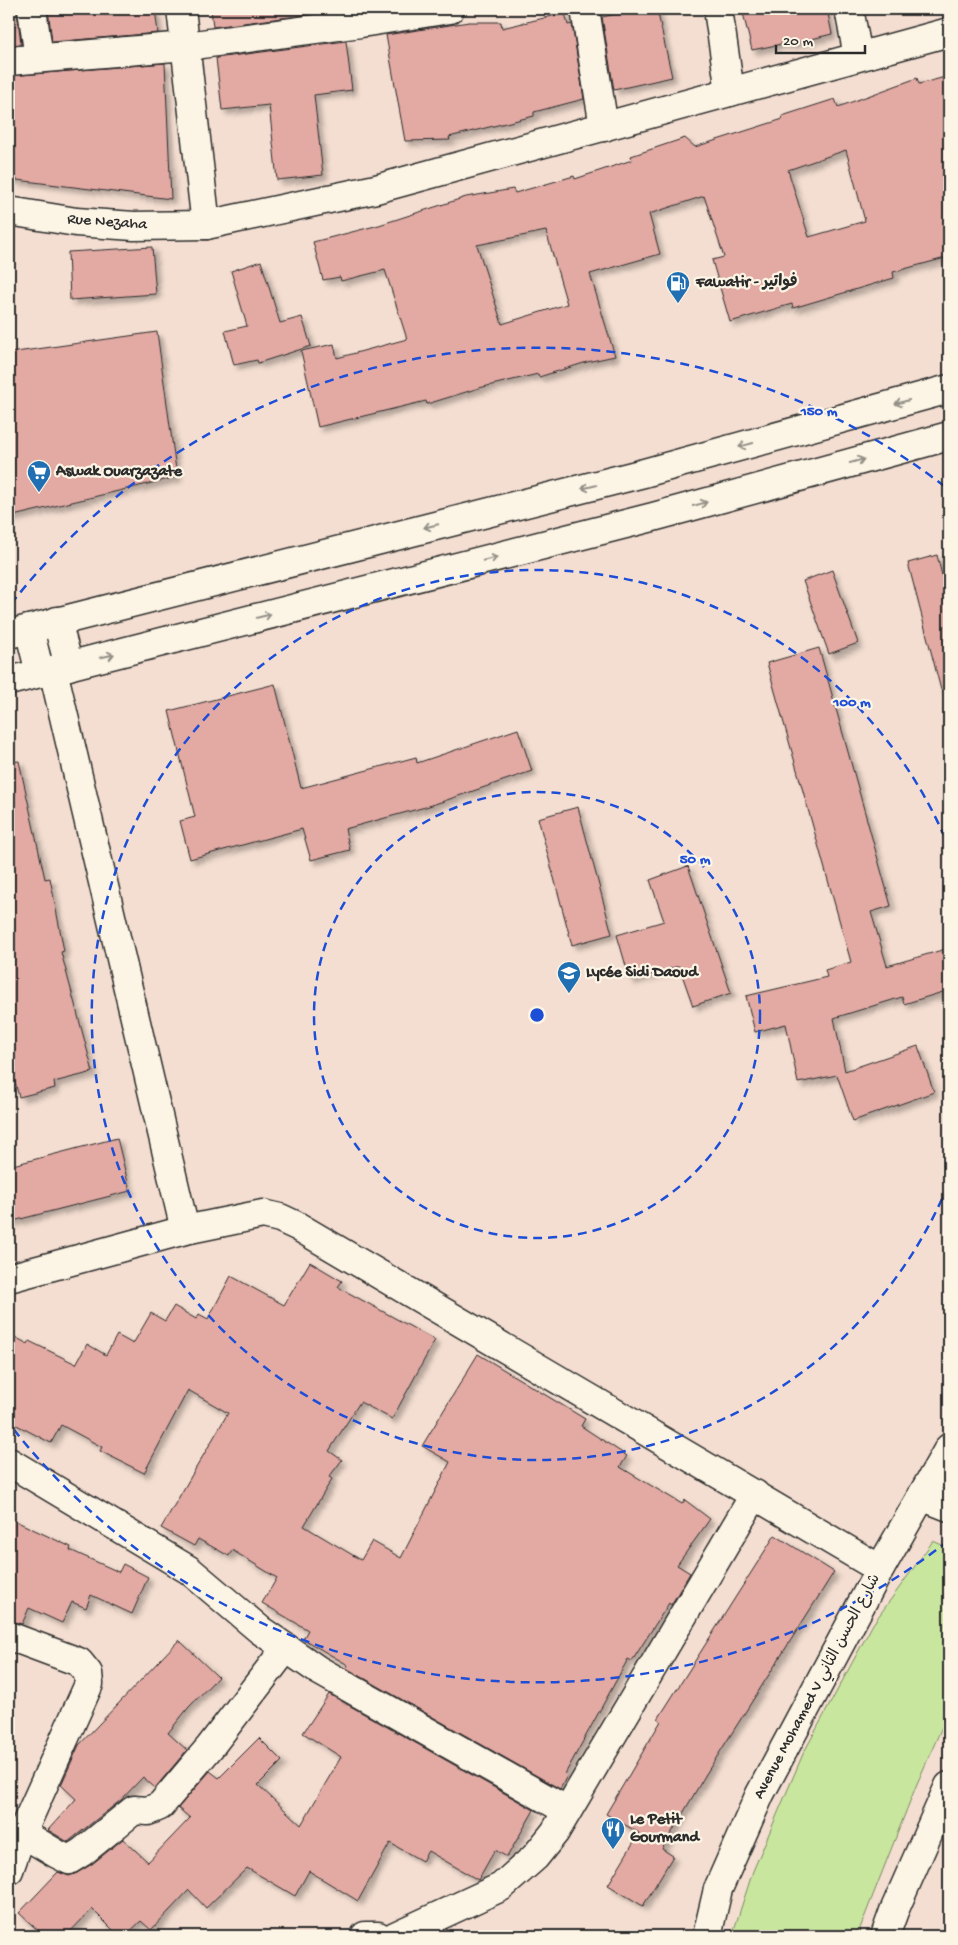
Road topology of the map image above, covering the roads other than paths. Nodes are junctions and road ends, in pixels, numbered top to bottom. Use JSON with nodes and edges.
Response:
{"nodes":[{"id":1,"x":32,"y":9,"type":"edge"},
{"id":2,"x":181,"y":9,"type":"edge"},
{"id":3,"x":450,"y":9,"type":"edge"},
{"id":4,"x":585,"y":9,"type":"edge"},
{"id":5,"x":718,"y":9,"type":"edge"},
{"id":6,"x":848,"y":9,"type":"edge"},
{"id":7,"x":361,"y":16,"type":"edge"},
{"id":8,"x":949,"y":32,"type":"edge"},
{"id":9,"x":186,"y":46,"type":"junction"},
{"id":10,"x":858,"y":56,"type":"junction"},
{"id":11,"x":39,"y":58,"type":"junction"},
{"id":12,"x":9,"y":62,"type":"edge"},
{"id":13,"x":730,"y":92,"type":"junction"},
{"id":14,"x":604,"y":127,"type":"junction"},
{"id":15,"x":9,"y":212,"type":"edge"},
{"id":16,"x":206,"y":225,"type":"junction"},
{"id":17,"x":949,"y":389,"type":"edge"},
{"id":18,"x":949,"y":436,"type":"edge"},
{"id":19,"x":57,"y":622,"type":"junction"},
{"id":20,"x":19,"y":631,"type":"edge"},
{"id":21,"x":54,"y":669,"type":"junction"},
{"id":22,"x":9,"y":681,"type":"edge"},
{"id":23,"x":185,"y":1230,"type":"junction"},
{"id":24,"x":9,"y":1278,"type":"edge"},
{"id":25,"x":949,"y":1448,"type":"edge"},
{"id":26,"x":9,"y":1462,"type":"edge"},
{"id":27,"x":755,"y":1494,"type":"junction"},
{"id":28,"x":921,"y":1496,"type":"junction"},
{"id":29,"x":949,"y":1507,"type":"edge"},
{"id":30,"x":880,"y":1569,"type":"junction"},
{"id":31,"x":9,"y":1636,"type":"edge"},
{"id":32,"x":286,"y":1648,"type":"junction"},
{"id":33,"x":949,"y":1786,"type":"edge"},
{"id":34,"x":566,"y":1810,"type":"junction"},
{"id":35,"x":22,"y":1833,"type":"junction"},
{"id":36,"x":9,"y":1870,"type":"edge"},
{"id":37,"x":365,"y":1936,"type":"edge"},
{"id":38,"x":378,"y":1936,"type":"edge"},
{"id":39,"x":395,"y":1936,"type":"edge"},
{"id":40,"x":707,"y":1936,"type":"edge"},
{"id":41,"x":885,"y":1936,"type":"edge"}],
"edges":[{"from":1,"to":11,"type":"street"},
{"from":2,"to":9,"type":"street"},
{"from":3,"to":7,"type":"street"},
{"from":4,"to":14,"type":"street"},
{"from":5,"to":13,"type":"street"},
{"from":6,"to":10,"type":"street"},
{"from":7,"to":9,"type":"street"},
{"from":8,"to":10,"type":"street","name":"Rue Nezaha"},
{"from":9,"to":11,"type":"street"},
{"from":9,"to":16,"type":"street"},
{"from":10,"to":13,"type":"street","name":"Rue Nezaha"},
{"from":11,"to":12,"type":"street"},
{"from":13,"to":14,"type":"street","name":"Rue Nezaha"},
{"from":14,"to":16,"type":"street","name":"Rue Nezaha"},
{"from":15,"to":16,"type":"street","name":"Rue Nezaha"},
{"from":17,"to":19,"type":"street","one_way":true},
{"from":21,"to":18,"type":"street","one_way":true},
{"from":19,"to":20,"type":"street"},
{"from":19,"to":21,"type":"street"},
{"from":20,"to":21,"type":"street"},
{"from":21,"to":22,"type":"street"},
{"from":21,"to":23,"type":"street"},
{"from":23,"to":24,"type":"street"},
{"from":23,"to":27,"type":"street"},
{"from":25,"to":28,"type":"street","name":"Avenue Mohamed V شارع الحسن الثاني"},
{"from":26,"to":32,"type":"street"},
{"from":27,"to":30,"type":"street"},
{"from":27,"to":34,"type":"street"},
{"from":28,"to":29,"type":"street"},
{"from":28,"to":30,"type":"street","name":"Avenue Mohamed V شارع الحسن الثاني"},
{"from":30,"to":40,"type":"street","name":"Avenue Mohamed V شارع الحسن الثاني"},
{"from":31,"to":35,"type":"street"},
{"from":32,"to":34,"type":"street"},
{"from":32,"to":35,"type":"street"},
{"from":33,"to":41,"type":"street"},
{"from":34,"to":39,"type":"street"},
{"from":35,"to":36,"type":"street"},
{"from":37,"to":38,"type":"street"}]}
